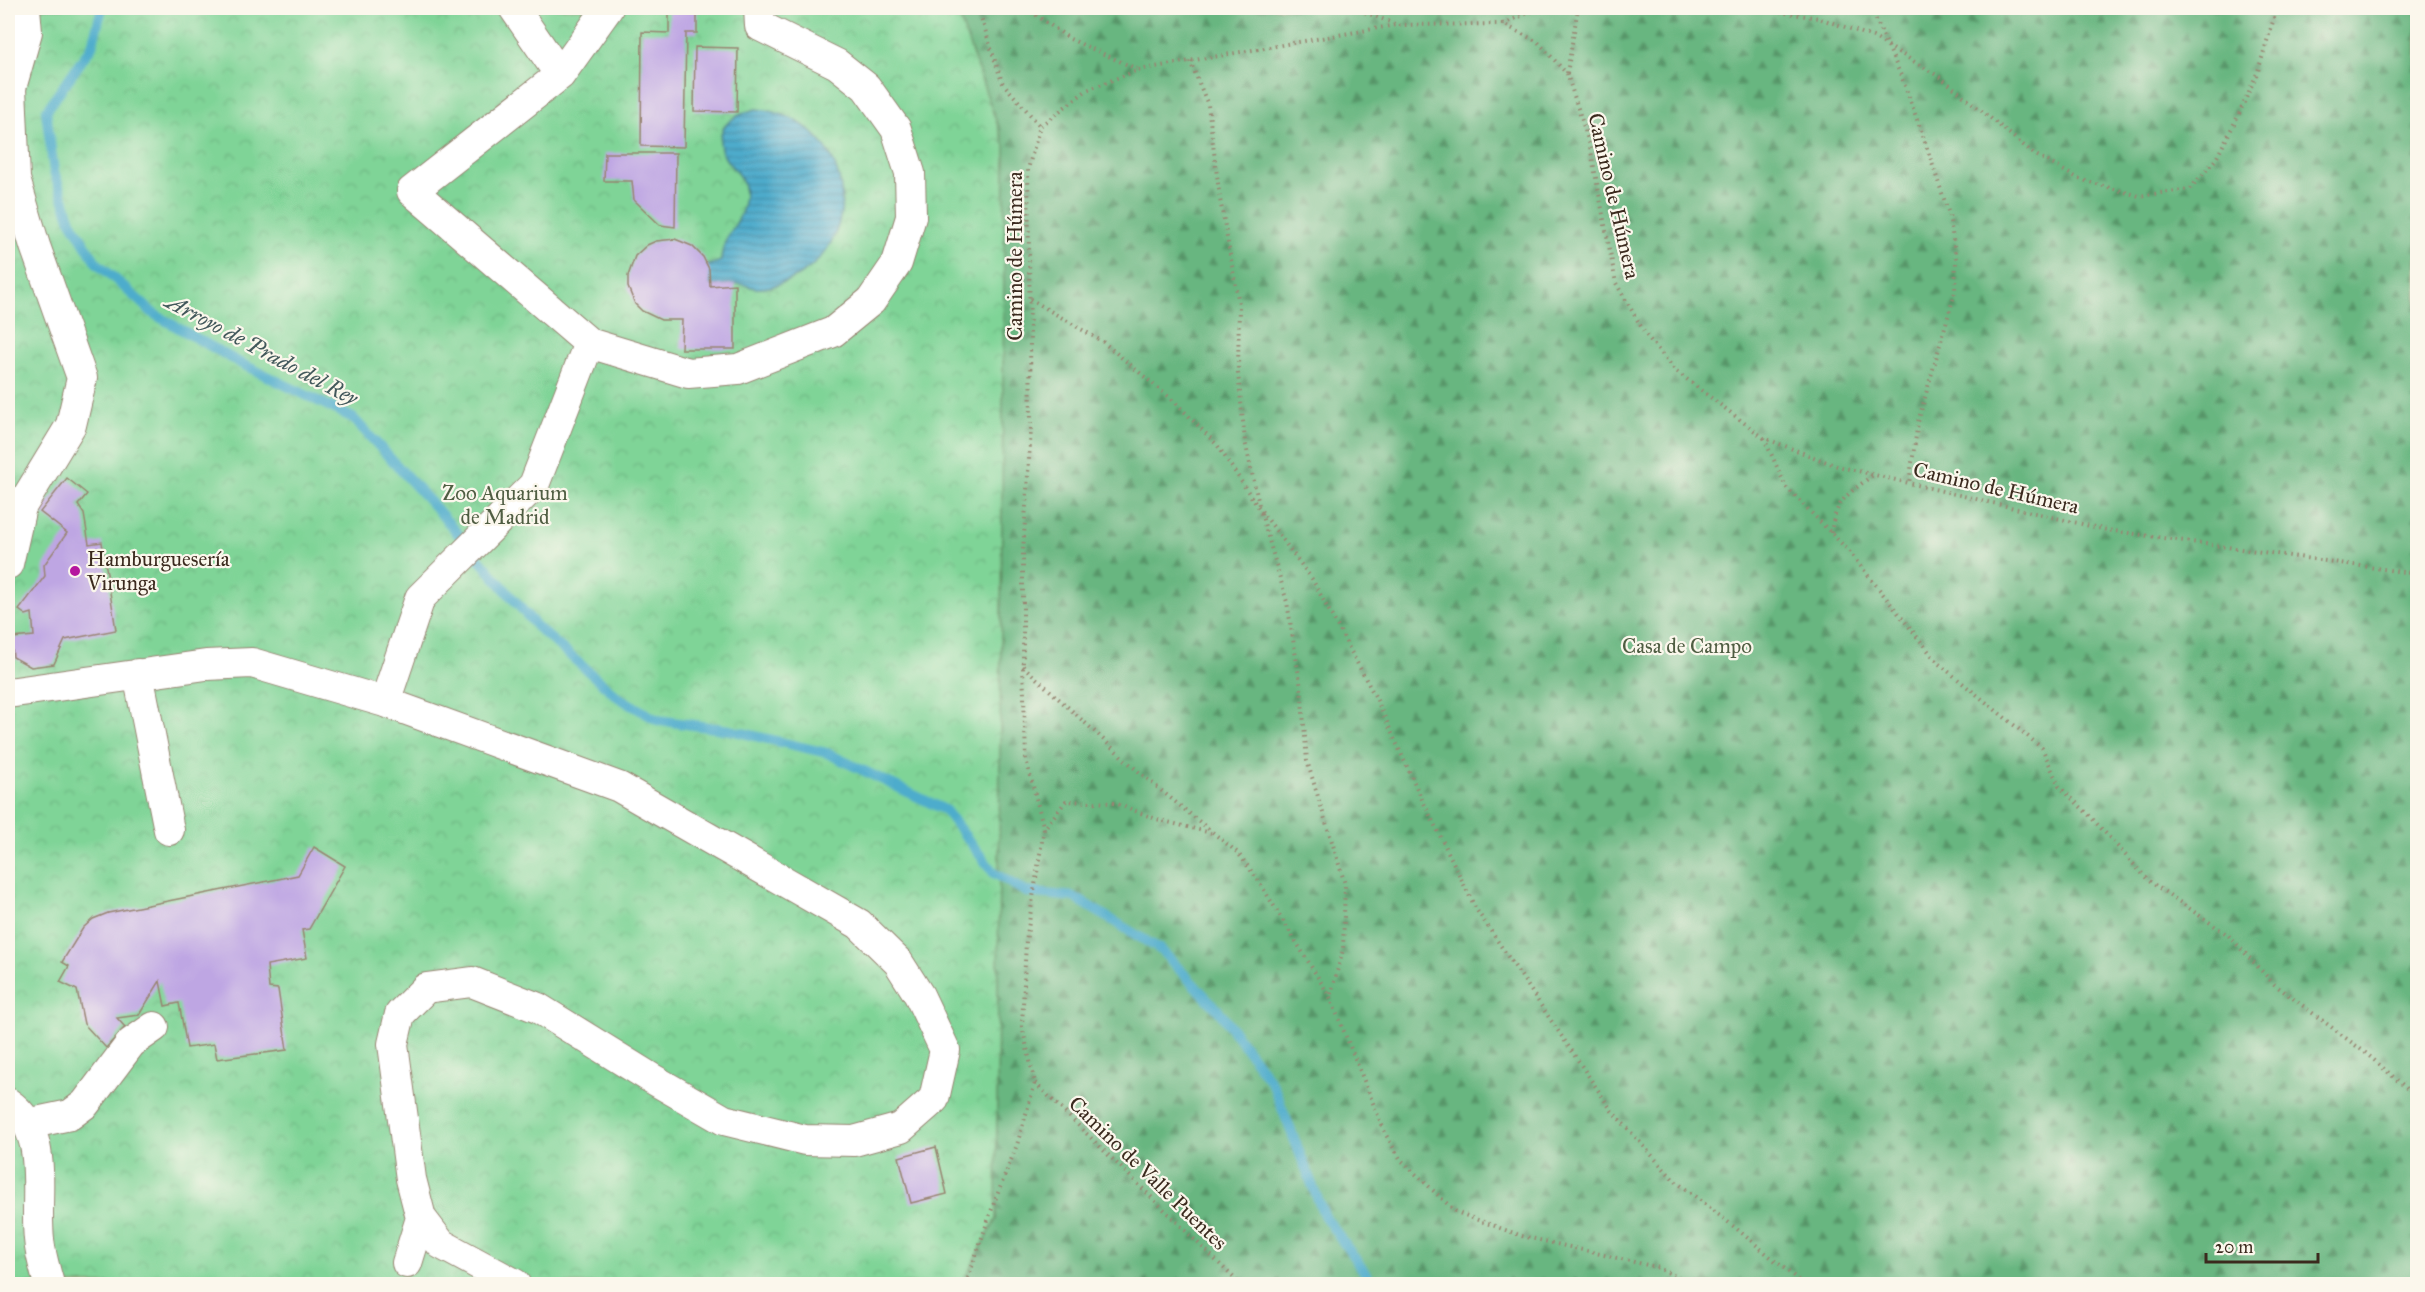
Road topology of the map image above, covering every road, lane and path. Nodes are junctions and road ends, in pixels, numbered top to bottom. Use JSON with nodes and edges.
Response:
{"nodes":[{"id":1,"x":25,"y":8,"type":"edge"},
{"id":2,"x":514,"y":8,"type":"edge"},
{"id":3,"x":608,"y":8,"type":"edge"},
{"id":4,"x":759,"y":8,"type":"edge"},
{"id":5,"x":978,"y":8,"type":"edge"},
{"id":6,"x":1026,"y":8,"type":"edge"},
{"id":7,"x":1354,"y":8,"type":"edge"},
{"id":8,"x":1539,"y":8,"type":"edge"},
{"id":9,"x":1578,"y":8,"type":"edge"},
{"id":10,"x":1702,"y":8,"type":"edge"},
{"id":11,"x":1871,"y":8,"type":"edge"},
{"id":12,"x":2277,"y":8,"type":"edge"},
{"id":13,"x":1503,"y":24,"type":"junction"},
{"id":14,"x":1396,"y":25,"type":"junction"},
{"id":15,"x":1888,"y":45,"type":"junction"},
{"id":16,"x":1190,"y":61,"type":"junction"},
{"id":17,"x":1138,"y":70,"type":"junction"},
{"id":18,"x":1567,"y":74,"type":"junction"},
{"id":19,"x":560,"y":75,"type":"junction"},
{"id":20,"x":9,"y":90,"type":"edge"},
{"id":21,"x":1040,"y":126,"type":"junction"},
{"id":22,"x":1029,"y":299,"type":"junction"},
{"id":23,"x":589,"y":343,"type":"junction"},
{"id":24,"x":1764,"y":438,"type":"junction"},
{"id":25,"x":1874,"y":475,"type":"junction"},
{"id":26,"x":1909,"y":483,"type":"junction"},
{"id":27,"x":1260,"y":509,"type":"junction"},
{"id":28,"x":1831,"y":533,"type":"junction"},
{"id":29,"x":8,"y":564,"type":"edge"},
{"id":30,"x":2418,"y":574,"type":"edge"},
{"id":31,"x":1023,"y":665,"type":"junction"},
{"id":32,"x":138,"y":674,"type":"junction"},
{"id":33,"x":8,"y":693,"type":"edge"},
{"id":34,"x":385,"y":702,"type":"junction"},
{"id":35,"x":1044,"y":829,"type":"junction"},
{"id":36,"x":169,"y":830,"type":"dead end"},
{"id":37,"x":1213,"y":834,"type":"junction"},
{"id":38,"x":1330,"y":997,"type":"junction"},
{"id":39,"x":154,"y":1027,"type":"dead end"},
{"id":40,"x":1035,"y":1083,"type":"junction"},
{"id":41,"x":2418,"y":1098,"type":"edge"},
{"id":42,"x":17,"y":1114,"type":"edge"},
{"id":43,"x":422,"y":1218,"type":"junction"},
{"id":44,"x":407,"y":1263,"type":"dead end"},
{"id":45,"x":49,"y":1284,"type":"edge"},
{"id":46,"x":515,"y":1284,"type":"edge"},
{"id":47,"x":966,"y":1284,"type":"edge"},
{"id":48,"x":1240,"y":1284,"type":"edge"},
{"id":49,"x":1692,"y":1284,"type":"edge"},
{"id":50,"x":1803,"y":1284,"type":"edge"}],
"edges":[{"from":1,"to":20,"type":"street"},
{"from":2,"to":19,"type":"street"},
{"from":3,"to":19,"type":"street"},
{"from":4,"to":23,"type":"street"},
{"from":5,"to":21,"type":"path"},
{"from":6,"to":17,"type":"path"},
{"from":7,"to":14,"type":"path"},
{"from":8,"to":13,"type":"path"},
{"from":9,"to":18,"type":"path"},
{"from":10,"to":15,"type":"path"},
{"from":11,"to":15,"type":"path"},
{"from":12,"to":15,"type":"path"},
{"from":13,"to":14,"type":"path","name":"Camino de Húmera"},
{"from":13,"to":18,"type":"path","name":"Camino de Húmera"},
{"from":14,"to":16,"type":"path","name":"Camino de Húmera"},
{"from":15,"to":26,"type":"path"},
{"from":16,"to":17,"type":"path","name":"Camino de Húmera"},
{"from":16,"to":27,"type":"path"},
{"from":17,"to":21,"type":"path","name":"Camino de Húmera"},
{"from":18,"to":24,"type":"path","name":"Camino de Húmera"},
{"from":19,"to":23,"type":"street"},
{"from":20,"to":29,"type":"street"},
{"from":21,"to":22,"type":"path","name":"Camino de Húmera"},
{"from":22,"to":27,"type":"path"},
{"from":22,"to":31,"type":"path","name":"Camino de Húmera"},
{"from":23,"to":34,"type":"street"},
{"from":24,"to":25,"type":"path","name":"Camino de Húmera"},
{"from":24,"to":28,"type":"path"},
{"from":25,"to":26,"type":"path","name":"Camino de Húmera"},
{"from":25,"to":28,"type":"path"},
{"from":26,"to":30,"type":"path","name":"Camino de Húmera"},
{"from":27,"to":38,"type":"path"},
{"from":27,"to":50,"type":"path"},
{"from":28,"to":41,"type":"path"},
{"from":31,"to":35,"type":"path","name":"Camino de Húmera"},
{"from":31,"to":37,"type":"path"},
{"from":32,"to":33,"type":"street"},
{"from":32,"to":34,"type":"street"},
{"from":32,"to":36,"type":"street"},
{"from":34,"to":43,"type":"street"},
{"from":35,"to":37,"type":"path"},
{"from":35,"to":40,"type":"path"},
{"from":37,"to":38,"type":"path"},
{"from":38,"to":49,"type":"path"},
{"from":39,"to":42,"type":"street"},
{"from":40,"to":47,"type":"path"},
{"from":40,"to":48,"type":"path","name":"Camino de Valle Puentes"},
{"from":42,"to":45,"type":"street"},
{"from":43,"to":44,"type":"street"},
{"from":43,"to":46,"type":"street"}]}
